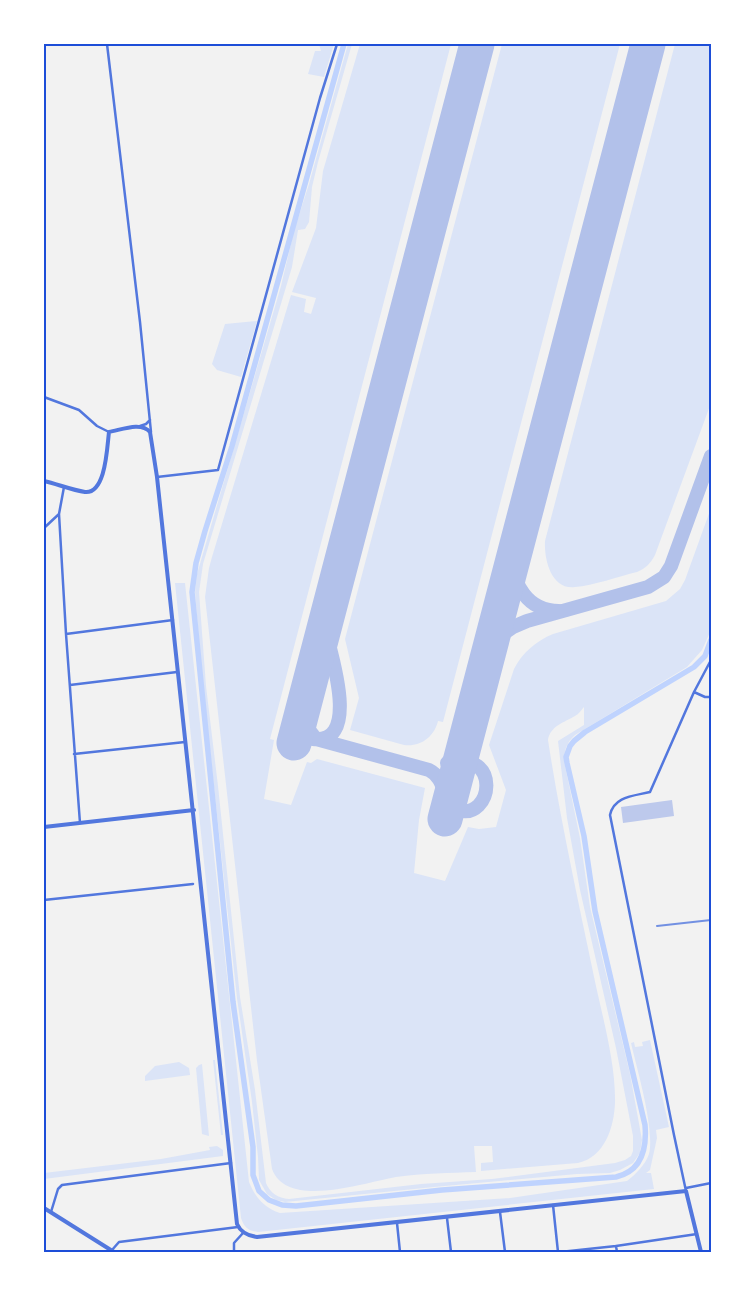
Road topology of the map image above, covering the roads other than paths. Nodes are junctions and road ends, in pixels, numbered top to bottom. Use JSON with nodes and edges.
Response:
{"nodes":[{"id":1,"x":107,"y":44,"type":"edge"},
{"id":2,"x":337,"y":44,"type":"edge"},
{"id":3,"x":44,"y":397,"type":"edge"},
{"id":4,"x":150,"y":420,"type":"junction"},
{"id":5,"x":138,"y":426,"type":"junction"},
{"id":6,"x":109,"y":432,"type":"junction"},
{"id":7,"x":151,"y":437,"type":"junction"},
{"id":8,"x":157,"y":477,"type":"junction"},
{"id":9,"x":44,"y":481,"type":"edge"},
{"id":10,"x":64,"y":486,"type":"junction"},
{"id":11,"x":58,"y":514,"type":"junction"},
{"id":12,"x":44,"y":528,"type":"edge"},
{"id":13,"x":172,"y":620,"type":"junction"},
{"id":14,"x":66,"y":634,"type":"junction"},
{"id":15,"x":711,"y":660,"type":"edge"},
{"id":16,"x":178,"y":672,"type":"junction"},
{"id":17,"x":70,"y":685,"type":"junction"},
{"id":18,"x":694,"y":692,"type":"junction"},
{"id":19,"x":711,"y":697,"type":"edge"},
{"id":20,"x":186,"y":742,"type":"junction"},
{"id":21,"x":74,"y":754,"type":"junction"},
{"id":22,"x":194,"y":810,"type":"junction"},
{"id":23,"x":80,"y":823,"type":"junction"},
{"id":24,"x":44,"y":827,"type":"edge"},
{"id":25,"x":193,"y":884,"type":"dead end"},
{"id":26,"x":44,"y":900,"type":"edge"},
{"id":27,"x":231,"y":1163,"type":"junction"},
{"id":28,"x":711,"y":1183,"type":"edge"},
{"id":29,"x":686,"y":1189,"type":"junction"},
{"id":30,"x":553,"y":1205,"type":"junction"},
{"id":31,"x":44,"y":1208,"type":"edge"},
{"id":32,"x":51,"y":1212,"type":"junction"},
{"id":33,"x":500,"y":1212,"type":"junction"},
{"id":34,"x":447,"y":1218,"type":"junction"},
{"id":35,"x":397,"y":1223,"type":"junction"},
{"id":36,"x":238,"y":1227,"type":"junction"},
{"id":37,"x":243,"y":1233,"type":"junction"},
{"id":38,"x":697,"y":1234,"type":"junction"},
{"id":39,"x":616,"y":1246,"type":"junction"},
{"id":40,"x":113,"y":1251,"type":"edge"},
{"id":41,"x":234,"y":1252,"type":"edge"},
{"id":42,"x":400,"y":1252,"type":"edge"},
{"id":43,"x":451,"y":1252,"type":"edge"},
{"id":44,"x":504,"y":1252,"type":"edge"},
{"id":45,"x":559,"y":1252,"type":"edge"},
{"id":46,"x":617,"y":1252,"type":"edge"},
{"id":47,"x":701,"y":1252,"type":"edge"}],
"edges":[{"from":1,"to":4,"type":"street"},
{"from":2,"to":8,"type":"street"},
{"from":3,"to":6,"type":"street"},
{"from":4,"to":5,"type":"street"},
{"from":4,"to":7,"type":"street"},
{"from":5,"to":6,"type":"street"},
{"from":5,"to":7,"type":"street"},
{"from":6,"to":10,"type":"street"},
{"from":7,"to":8,"type":"street"},
{"from":8,"to":13,"type":"street"},
{"from":9,"to":10,"type":"street"},
{"from":10,"to":11,"type":"street"},
{"from":11,"to":12,"type":"street"},
{"from":11,"to":14,"type":"street"},
{"from":13,"to":14,"type":"street"},
{"from":13,"to":16,"type":"street"},
{"from":14,"to":17,"type":"street"},
{"from":15,"to":18,"type":"street"},
{"from":16,"to":17,"type":"street"},
{"from":16,"to":20,"type":"street"},
{"from":17,"to":21,"type":"street"},
{"from":18,"to":19,"type":"street"},
{"from":18,"to":29,"type":"street"},
{"from":20,"to":21,"type":"street"},
{"from":20,"to":22,"type":"street"},
{"from":21,"to":23,"type":"street"},
{"from":22,"to":23,"type":"street"},
{"from":22,"to":27,"type":"street"},
{"from":23,"to":24,"type":"street"},
{"from":25,"to":26,"type":"street"},
{"from":27,"to":32,"type":"street"},
{"from":27,"to":36,"type":"street"},
{"from":28,"to":29,"type":"street"},
{"from":29,"to":30,"type":"street"},
{"from":29,"to":38,"type":"street"},
{"from":30,"to":33,"type":"street"},
{"from":30,"to":45,"type":"street"},
{"from":31,"to":32,"type":"street"},
{"from":32,"to":40,"type":"street"},
{"from":33,"to":34,"type":"street"},
{"from":33,"to":44,"type":"street"},
{"from":34,"to":35,"type":"street"},
{"from":34,"to":43,"type":"street"},
{"from":35,"to":37,"type":"street"},
{"from":35,"to":42,"type":"street"},
{"from":36,"to":37,"type":"street"},
{"from":36,"to":40,"type":"street"},
{"from":37,"to":41,"type":"street"},
{"from":38,"to":39,"type":"street"},
{"from":38,"to":47,"type":"street"},
{"from":39,"to":45,"type":"street"},
{"from":39,"to":46,"type":"street"}]}
